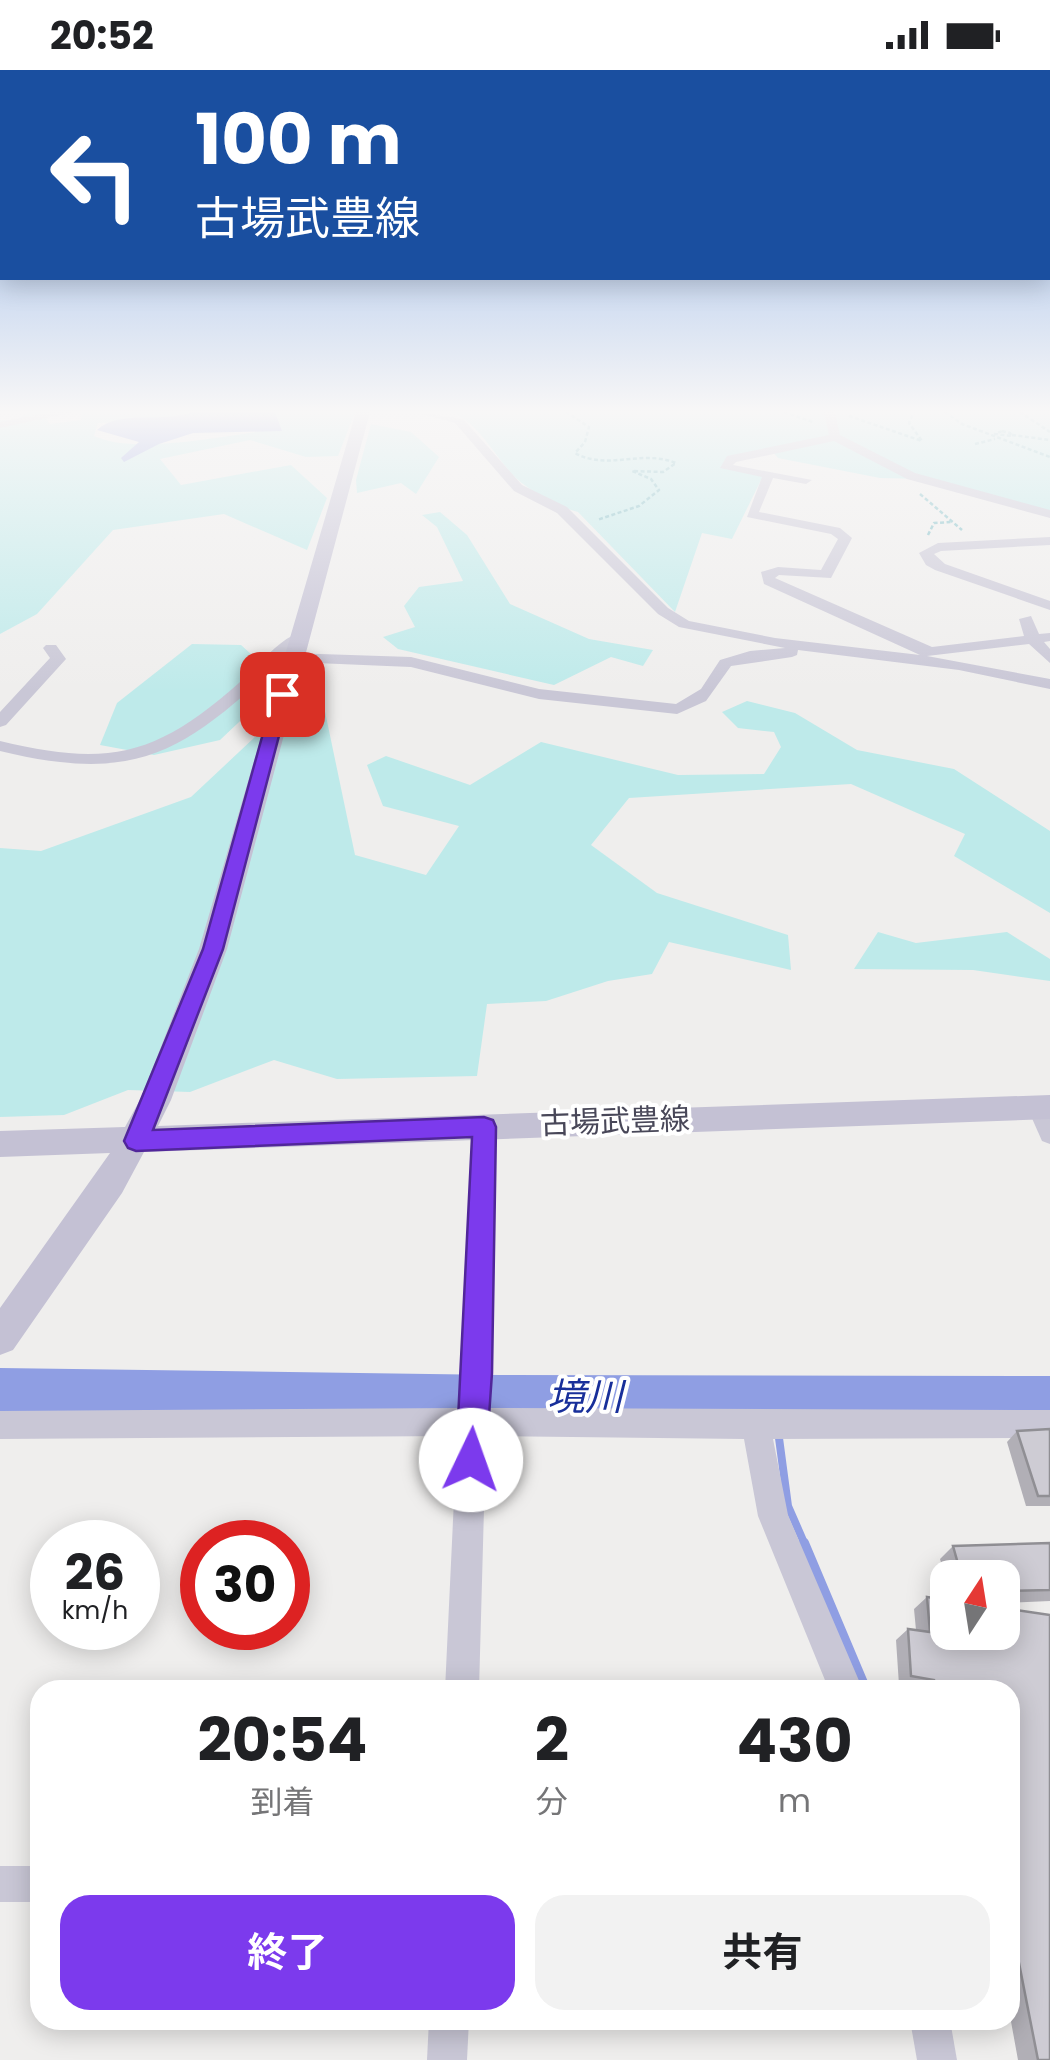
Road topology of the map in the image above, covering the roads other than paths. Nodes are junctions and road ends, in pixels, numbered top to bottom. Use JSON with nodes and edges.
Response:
{"nodes":[{"id":1,"x":336,"y":505,"type":"edge"},
{"id":2,"x":552,"y":505,"type":"edge"},
{"id":3,"x":756,"y":505,"type":"edge"},
{"id":4,"x":1017,"y":505,"type":"edge"},
{"id":5,"x":1050,"y":514,"type":"edge"},
{"id":6,"x":1050,"y":541,"type":"edge"},
{"id":7,"x":1050,"y":606,"type":"edge"},
{"id":8,"x":1026,"y":619,"type":"dead end"},
{"id":9,"x":1041,"y":638,"type":"edge"},
{"id":10,"x":296,"y":646,"type":"junction"},
{"id":11,"x":51,"y":648,"type":"dead end"},
{"id":12,"x":830,"y":650,"type":"junction"},
{"id":13,"x":933,"y":651,"type":"junction"},
{"id":14,"x":903,"y":656,"type":"junction"},
{"id":15,"x":1050,"y":658,"type":"edge"},
{"id":16,"x":967,"y":667,"type":"junction"},
{"id":17,"x":1050,"y":684,"type":"edge"},
{"id":18,"x":0,"y":722,"type":"edge"},
{"id":19,"x":0,"y":746,"type":"edge"},
{"id":20,"x":1046,"y":1116,"type":"edge"},
{"id":21,"x":484,"y":1127,"type":"junction"},
{"id":22,"x":136,"y":1141,"type":"junction"},
{"id":23,"x":0,"y":1144,"type":"edge"},
{"id":24,"x":0,"y":1338,"type":"edge"},
{"id":25,"x":473,"y":1421,"type":"junction"},
{"id":26,"x":1050,"y":1424,"type":"edge"},
{"id":27,"x":0,"y":1425,"type":"edge"},
{"id":28,"x":756,"y":1425,"type":"junction"},
{"id":29,"x":462,"y":1680,"type":"edge"},
{"id":30,"x":842,"y":1680,"type":"edge"},
{"id":31,"x":0,"y":1884,"type":"edge"},
{"id":32,"x":30,"y":1884,"type":"edge"},
{"id":33,"x":448,"y":2030,"type":"edge"},
{"id":34,"x":932,"y":2030,"type":"edge"},
{"id":35,"x":447,"y":2060,"type":"edge"},
{"id":36,"x":937,"y":2060,"type":"edge"}],
"edges":[{"from":1,"to":10,"type":"street"},
{"from":2,"to":12,"type":"street"},
{"from":3,"to":13,"type":"street"},
{"from":4,"to":5,"type":"street"},
{"from":6,"to":7,"type":"street"},
{"from":8,"to":9,"type":"street"},
{"from":9,"to":13,"type":"street"},
{"from":9,"to":15,"type":"street"},
{"from":10,"to":12,"type":"street"},
{"from":10,"to":19,"type":"street"},
{"from":10,"to":22,"type":"street"},
{"from":11,"to":18,"type":"street"},
{"from":12,"to":14,"type":"street"},
{"from":13,"to":14,"type":"street"},
{"from":13,"to":16,"type":"street"},
{"from":14,"to":16,"type":"street"},
{"from":16,"to":17,"type":"street"},
{"from":20,"to":21,"type":"street","name":"古場武豊線"},
{"from":21,"to":22,"type":"street","name":"古場武豊線"},
{"from":21,"to":25,"type":"street"},
{"from":22,"to":23,"type":"street","name":"古場武豊線"},
{"from":22,"to":24,"type":"street"},
{"from":25,"to":27,"type":"street"},
{"from":25,"to":28,"type":"street"},
{"from":25,"to":29,"type":"street"},
{"from":26,"to":28,"type":"street"},
{"from":28,"to":30,"type":"street"},
{"from":31,"to":32,"type":"street"},
{"from":33,"to":35,"type":"street"},
{"from":34,"to":36,"type":"street"}]}
